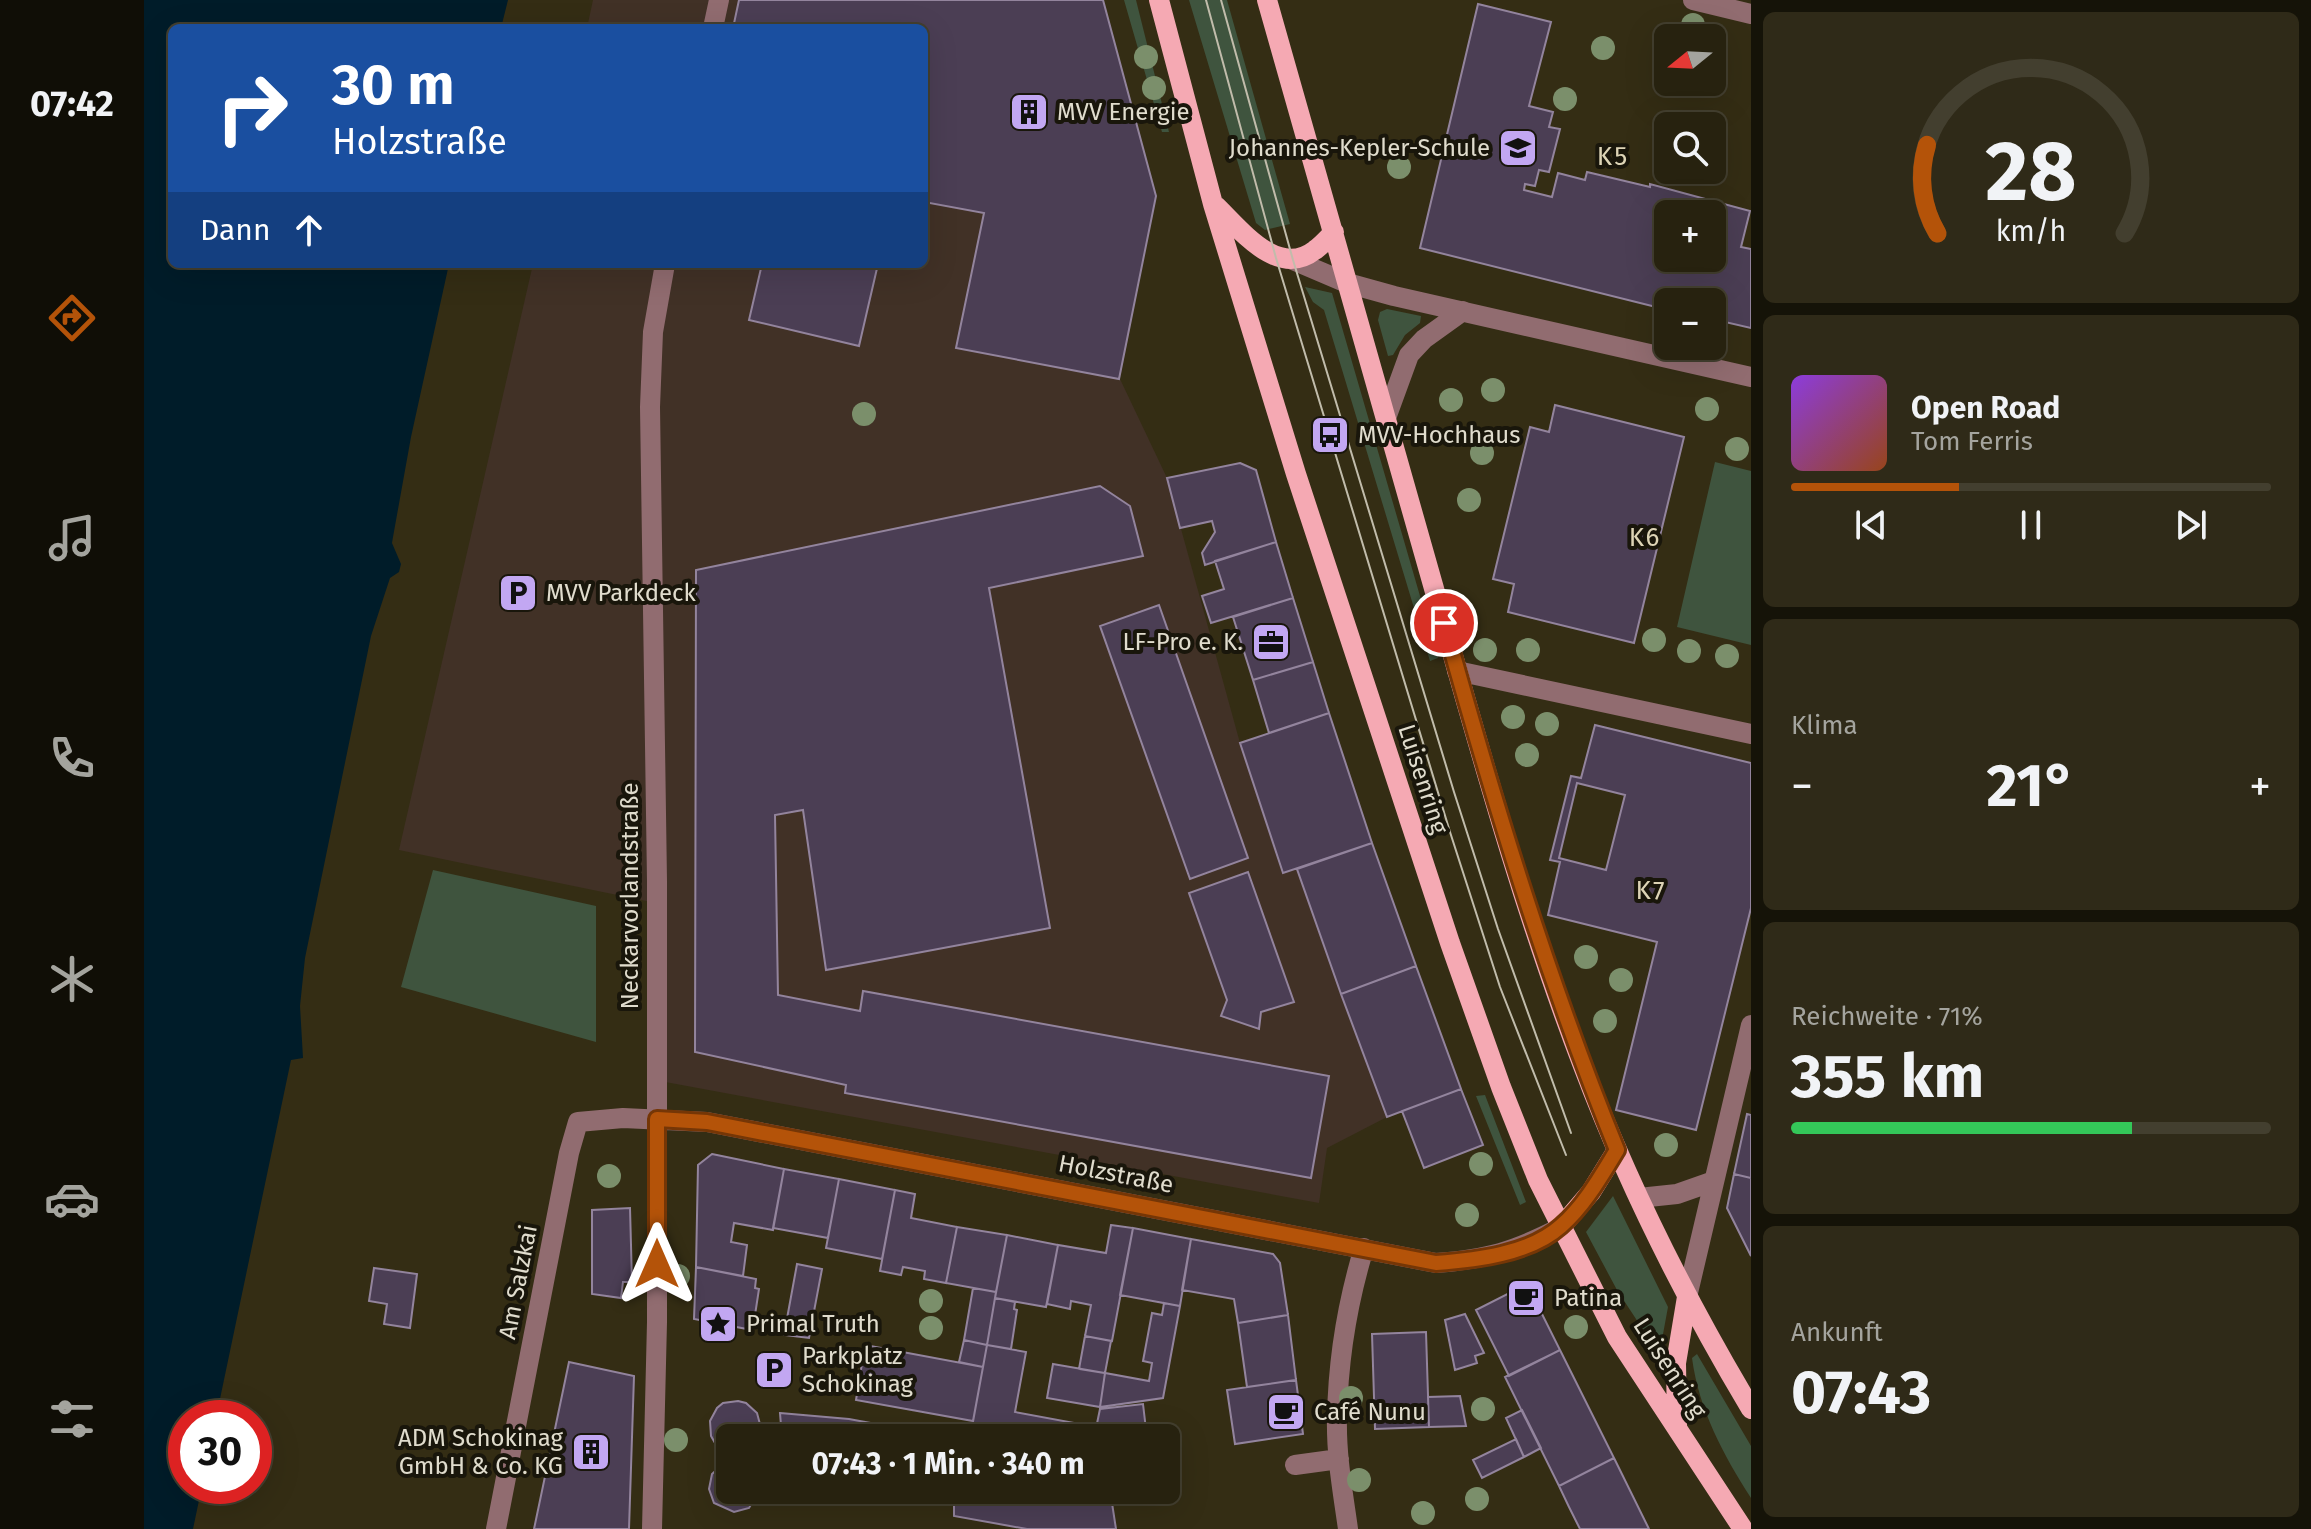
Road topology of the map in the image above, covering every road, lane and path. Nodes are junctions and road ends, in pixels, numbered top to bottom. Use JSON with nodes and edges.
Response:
{"nodes":[{"id":1,"x":719,"y":0,"type":"edge"},
{"id":2,"x":1159,"y":0,"type":"edge"},
{"id":3,"x":1267,"y":0,"type":"edge"},
{"id":4,"x":1693,"y":0,"type":"edge"},
{"id":5,"x":1751,"y":14,"type":"edge"},
{"id":6,"x":714,"y":24,"type":"edge"},
{"id":7,"x":1213,"y":204,"type":"junction"},
{"id":8,"x":1334,"y":232,"type":"junction"},
{"id":9,"x":1293,"y":260,"type":"junction"},
{"id":10,"x":664,"y":268,"type":"edge"},
{"id":11,"x":1347,"y":283,"type":"junction"},
{"id":12,"x":1463,"y":311,"type":"junction"},
{"id":13,"x":1751,"y":377,"type":"edge"},
{"id":14,"x":1386,"y":418,"type":"junction"},
{"id":15,"x":1457,"y":671,"type":"junction"},
{"id":16,"x":1751,"y":734,"type":"edge"},
{"id":17,"x":1751,"y":1025,"type":"edge"},
{"id":18,"x":657,"y":1119,"type":"junction"},
{"id":19,"x":1617,"y":1150,"type":"junction"},
{"id":20,"x":1714,"y":1181,"type":"junction"},
{"id":21,"x":1639,"y":1198,"type":"junction"},
{"id":22,"x":1560,"y":1228,"type":"junction"},
{"id":23,"x":1364,"y":1248,"type":"junction"},
{"id":24,"x":1687,"y":1297,"type":"junction"},
{"id":25,"x":1751,"y":1409,"type":"edge"},
{"id":26,"x":1677,"y":1426,"type":"junction"},
{"id":27,"x":1339,"y":1459,"type":"junction"},
{"id":28,"x":1295,"y":1465,"type":"dead end"},
{"id":29,"x":496,"y":1529,"type":"edge"},
{"id":30,"x":652,"y":1529,"type":"edge"},
{"id":31,"x":1348,"y":1529,"type":"edge"},
{"id":32,"x":1743,"y":1529,"type":"edge"}],
"edges":[{"from":1,"to":6,"type":"street"},
{"from":2,"to":7,"type":"main road","name":"Luisenring"},
{"from":3,"to":8,"type":"main road","name":"Luisenring"},
{"from":4,"to":5,"type":"street"},
{"from":7,"to":9,"type":"main road"},
{"from":7,"to":22,"type":"main road","name":"Luisenring"},
{"from":8,"to":9,"type":"main road"},
{"from":8,"to":11,"type":"main road","name":"Luisenring"},
{"from":9,"to":11,"type":"street"},
{"from":10,"to":18,"type":"street","name":"Neckarvorlandstraße"},
{"from":11,"to":12,"type":"street"},
{"from":11,"to":14,"type":"main road","name":"Luisenring"},
{"from":12,"to":13,"type":"street"},
{"from":12,"to":14,"type":"street"},
{"from":14,"to":15,"type":"main road","name":"Luisenring"},
{"from":15,"to":16,"type":"street"},
{"from":15,"to":19,"type":"main road","name":"Luisenring"},
{"from":17,"to":20,"type":"street"},
{"from":18,"to":23,"type":"street","name":"Holzstraße"},
{"from":18,"to":29,"type":"street","name":"Am Salzkai"},
{"from":18,"to":30,"type":"street","name":"Neckarvorlandstraße"},
{"from":19,"to":21,"type":"main road","name":"Luisenring"},
{"from":19,"to":22,"type":"main road"},
{"from":20,"to":21,"type":"street"},
{"from":20,"to":24,"type":"street"},
{"from":21,"to":24,"type":"main road","name":"Luisenring"},
{"from":22,"to":23,"type":"street","name":"Holzstraße"},
{"from":22,"to":26,"type":"main road","name":"Luisenring"},
{"from":23,"to":27,"type":"street"},
{"from":24,"to":25,"type":"main road","name":"Luisenring"},
{"from":24,"to":26,"type":"main road"},
{"from":26,"to":32,"type":"main road","name":"Luisenring"},
{"from":27,"to":28,"type":"street"},
{"from":27,"to":31,"type":"street"}]}
